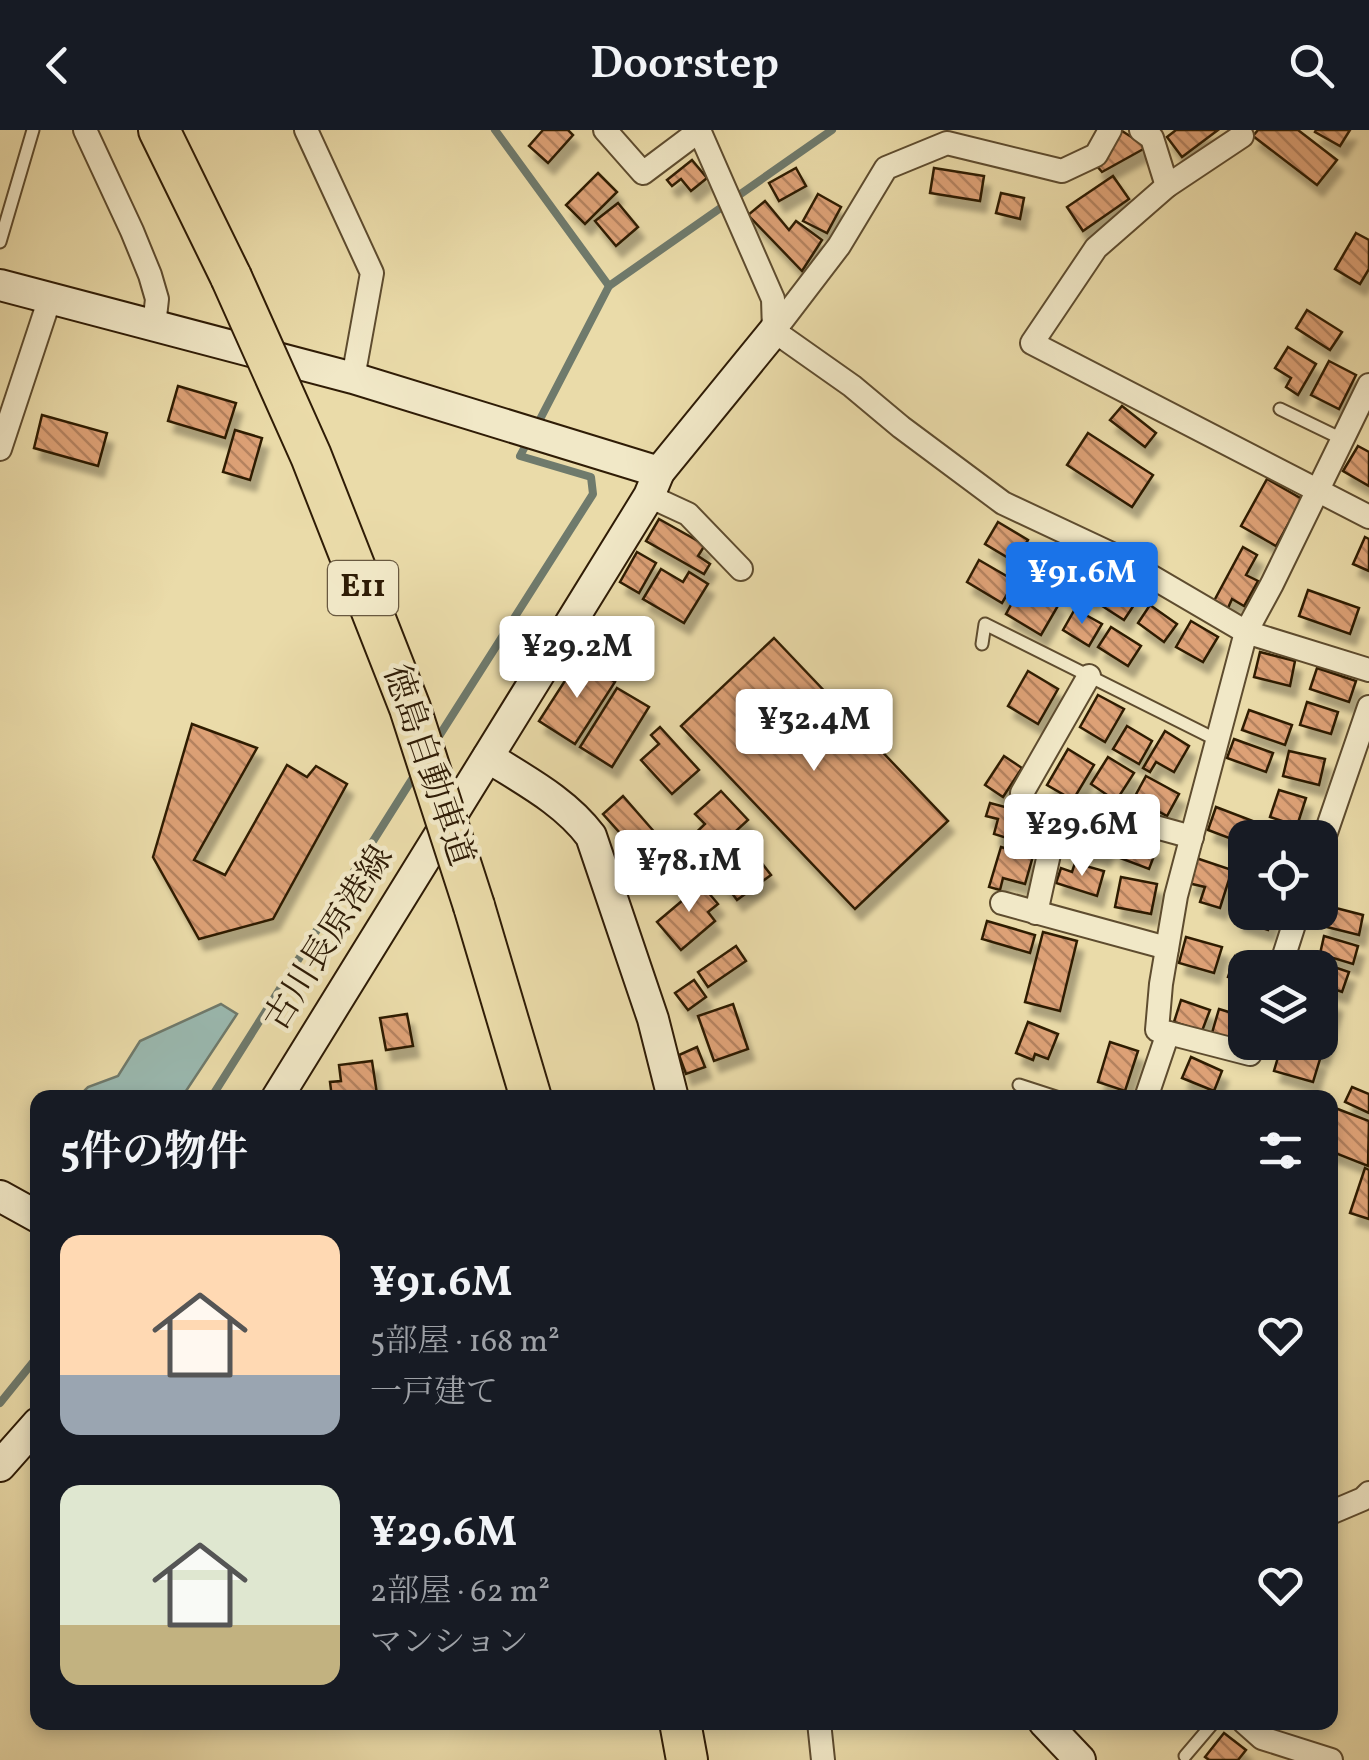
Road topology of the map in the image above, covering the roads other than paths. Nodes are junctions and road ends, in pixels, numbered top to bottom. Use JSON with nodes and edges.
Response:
{"nodes":[{"id":1,"x":33,"y":130,"type":"edge"},
{"id":2,"x":85,"y":130,"type":"edge"},
{"id":3,"x":159,"y":130,"type":"edge"},
{"id":4,"x":171,"y":130,"type":"edge"},
{"id":5,"x":306,"y":130,"type":"edge"},
{"id":6,"x":604,"y":130,"type":"edge"},
{"id":7,"x":1110,"y":130,"type":"edge"},
{"id":8,"x":1140,"y":130,"type":"edge"},
{"id":9,"x":699,"y":131,"type":"edge"},
{"id":10,"x":1242,"y":136,"type":"dead end"},
{"id":11,"x":1167,"y":186,"type":"junction"},
{"id":12,"x":0,"y":242,"type":"edge"},
{"id":13,"x":232,"y":277,"type":"junction"},
{"id":14,"x":0,"y":285,"type":"edge"},
{"id":15,"x":50,"y":298,"type":"junction"},
{"id":16,"x":154,"y":326,"type":"junction"},
{"id":17,"x":774,"y":331,"type":"junction"},
{"id":18,"x":353,"y":378,"type":"junction"},
{"id":19,"x":1369,"y":384,"type":"edge"},
{"id":20,"x":1280,"y":408,"type":"dead end"},
{"id":21,"x":1342,"y":439,"type":"junction"},
{"id":22,"x":0,"y":448,"type":"edge"},
{"id":23,"x":654,"y":484,"type":"junction"},
{"id":24,"x":1317,"y":490,"type":"junction"},
{"id":25,"x":1369,"y":517,"type":"edge"},
{"id":26,"x":742,"y":568,"type":"dead end"},
{"id":27,"x":1246,"y":632,"type":"junction"},
{"id":28,"x":982,"y":644,"type":"dead end"},
{"id":29,"x":1369,"y":670,"type":"edge"},
{"id":30,"x":1089,"y":676,"type":"junction"},
{"id":31,"x":1369,"y":707,"type":"edge"},
{"id":32,"x":1218,"y":741,"type":"junction"},
{"id":33,"x":488,"y":757,"type":"junction"},
{"id":34,"x":1022,"y":793,"type":"dead end"},
{"id":35,"x":1086,"y":808,"type":"dead end"},
{"id":36,"x":1330,"y":820,"type":"edge"},
{"id":37,"x":1055,"y":827,"type":"dead end"},
{"id":38,"x":1192,"y":837,"type":"junction"},
{"id":39,"x":1002,"y":903,"type":"dead end"},
{"id":40,"x":1036,"y":912,"type":"junction"},
{"id":41,"x":1167,"y":948,"type":"junction"},
{"id":42,"x":1168,"y":1033,"type":"junction"},
{"id":43,"x":1228,"y":1048,"type":"edge"},
{"id":44,"x":1019,"y":1085,"type":"dead end"},
{"id":45,"x":281,"y":1090,"type":"edge"},
{"id":46,"x":529,"y":1090,"type":"edge"},
{"id":47,"x":671,"y":1090,"type":"edge"},
{"id":48,"x":1034,"y":1090,"type":"edge"},
{"id":49,"x":1149,"y":1090,"type":"edge"},
{"id":50,"x":0,"y":1196,"type":"edge"},
{"id":51,"x":30,"y":1212,"type":"edge"},
{"id":52,"x":30,"y":1432,"type":"edge"},
{"id":53,"x":0,"y":1466,"type":"edge"},
{"id":54,"x":1369,"y":1494,"type":"edge"},
{"id":55,"x":1338,"y":1510,"type":"edge"},
{"id":56,"x":681,"y":1730,"type":"edge"},
{"id":57,"x":819,"y":1730,"type":"edge"},
{"id":58,"x":1052,"y":1730,"type":"edge"},
{"id":59,"x":1207,"y":1730,"type":"edge"},
{"id":60,"x":1253,"y":1730,"type":"edge"},
{"id":61,"x":1185,"y":1756,"type":"dead end"},
{"id":62,"x":687,"y":1760,"type":"edge"},
{"id":63,"x":822,"y":1760,"type":"edge"},
{"id":64,"x":1080,"y":1760,"type":"edge"},
{"id":65,"x":1331,"y":1760,"type":"edge"}],
"edges":[{"from":1,"to":12,"type":"lane"},
{"from":2,"to":16,"type":"street"},
{"from":3,"to":13,"type":"highway","name":"徳島自動車道","number":"E11"},
{"from":4,"to":13,"type":"highway","name":"徳島自動車道","number":"E11"},
{"from":5,"to":18,"type":"street"},
{"from":6,"to":9,"type":"street"},
{"from":7,"to":17,"type":"street"},
{"from":8,"to":11,"type":"street"},
{"from":9,"to":17,"type":"street"},
{"from":10,"to":11,"type":"street"},
{"from":11,"to":24,"type":"street"},
{"from":13,"to":46,"type":"highway","name":"徳島自動車道","number":"E11","bridge":true},
{"from":14,"to":15,"type":"street"},
{"from":15,"to":16,"type":"street"},
{"from":15,"to":22,"type":"street"},
{"from":16,"to":18,"type":"street"},
{"from":17,"to":23,"type":"street","name":"古川長原港線"},
{"from":17,"to":27,"type":"street"},
{"from":18,"to":23,"type":"street"},
{"from":19,"to":21,"type":"street"},
{"from":20,"to":21,"type":"lane"},
{"from":21,"to":24,"type":"street"},
{"from":23,"to":26,"type":"street"},
{"from":23,"to":33,"type":"street","name":"古川長原港線"},
{"from":24,"to":25,"type":"street"},
{"from":24,"to":27,"type":"street"},
{"from":27,"to":29,"type":"street"},
{"from":27,"to":32,"type":"street"},
{"from":28,"to":30,"type":"lane"},
{"from":30,"to":32,"type":"lane"},
{"from":30,"to":34,"type":"street"},
{"from":31,"to":36,"type":"street"},
{"from":32,"to":38,"type":"street"},
{"from":33,"to":45,"type":"street","name":"古川長原港線"},
{"from":33,"to":47,"type":"street"},
{"from":35,"to":38,"type":"street"},
{"from":37,"to":40,"type":"street"},
{"from":38,"to":41,"type":"street"},
{"from":39,"to":40,"type":"street"},
{"from":40,"to":41,"type":"street"},
{"from":41,"to":42,"type":"street"},
{"from":42,"to":43,"type":"street"},
{"from":42,"to":49,"type":"street"},
{"from":44,"to":48,"type":"lane"},
{"from":50,"to":51,"type":"street"},
{"from":52,"to":53,"type":"street"},
{"from":54,"to":55,"type":"street"},
{"from":56,"to":62,"type":"highway"},
{"from":57,"to":63,"type":"street"},
{"from":58,"to":64,"type":"street"},
{"from":59,"to":61,"type":"lane"},
{"from":60,"to":65,"type":"street"}]}
